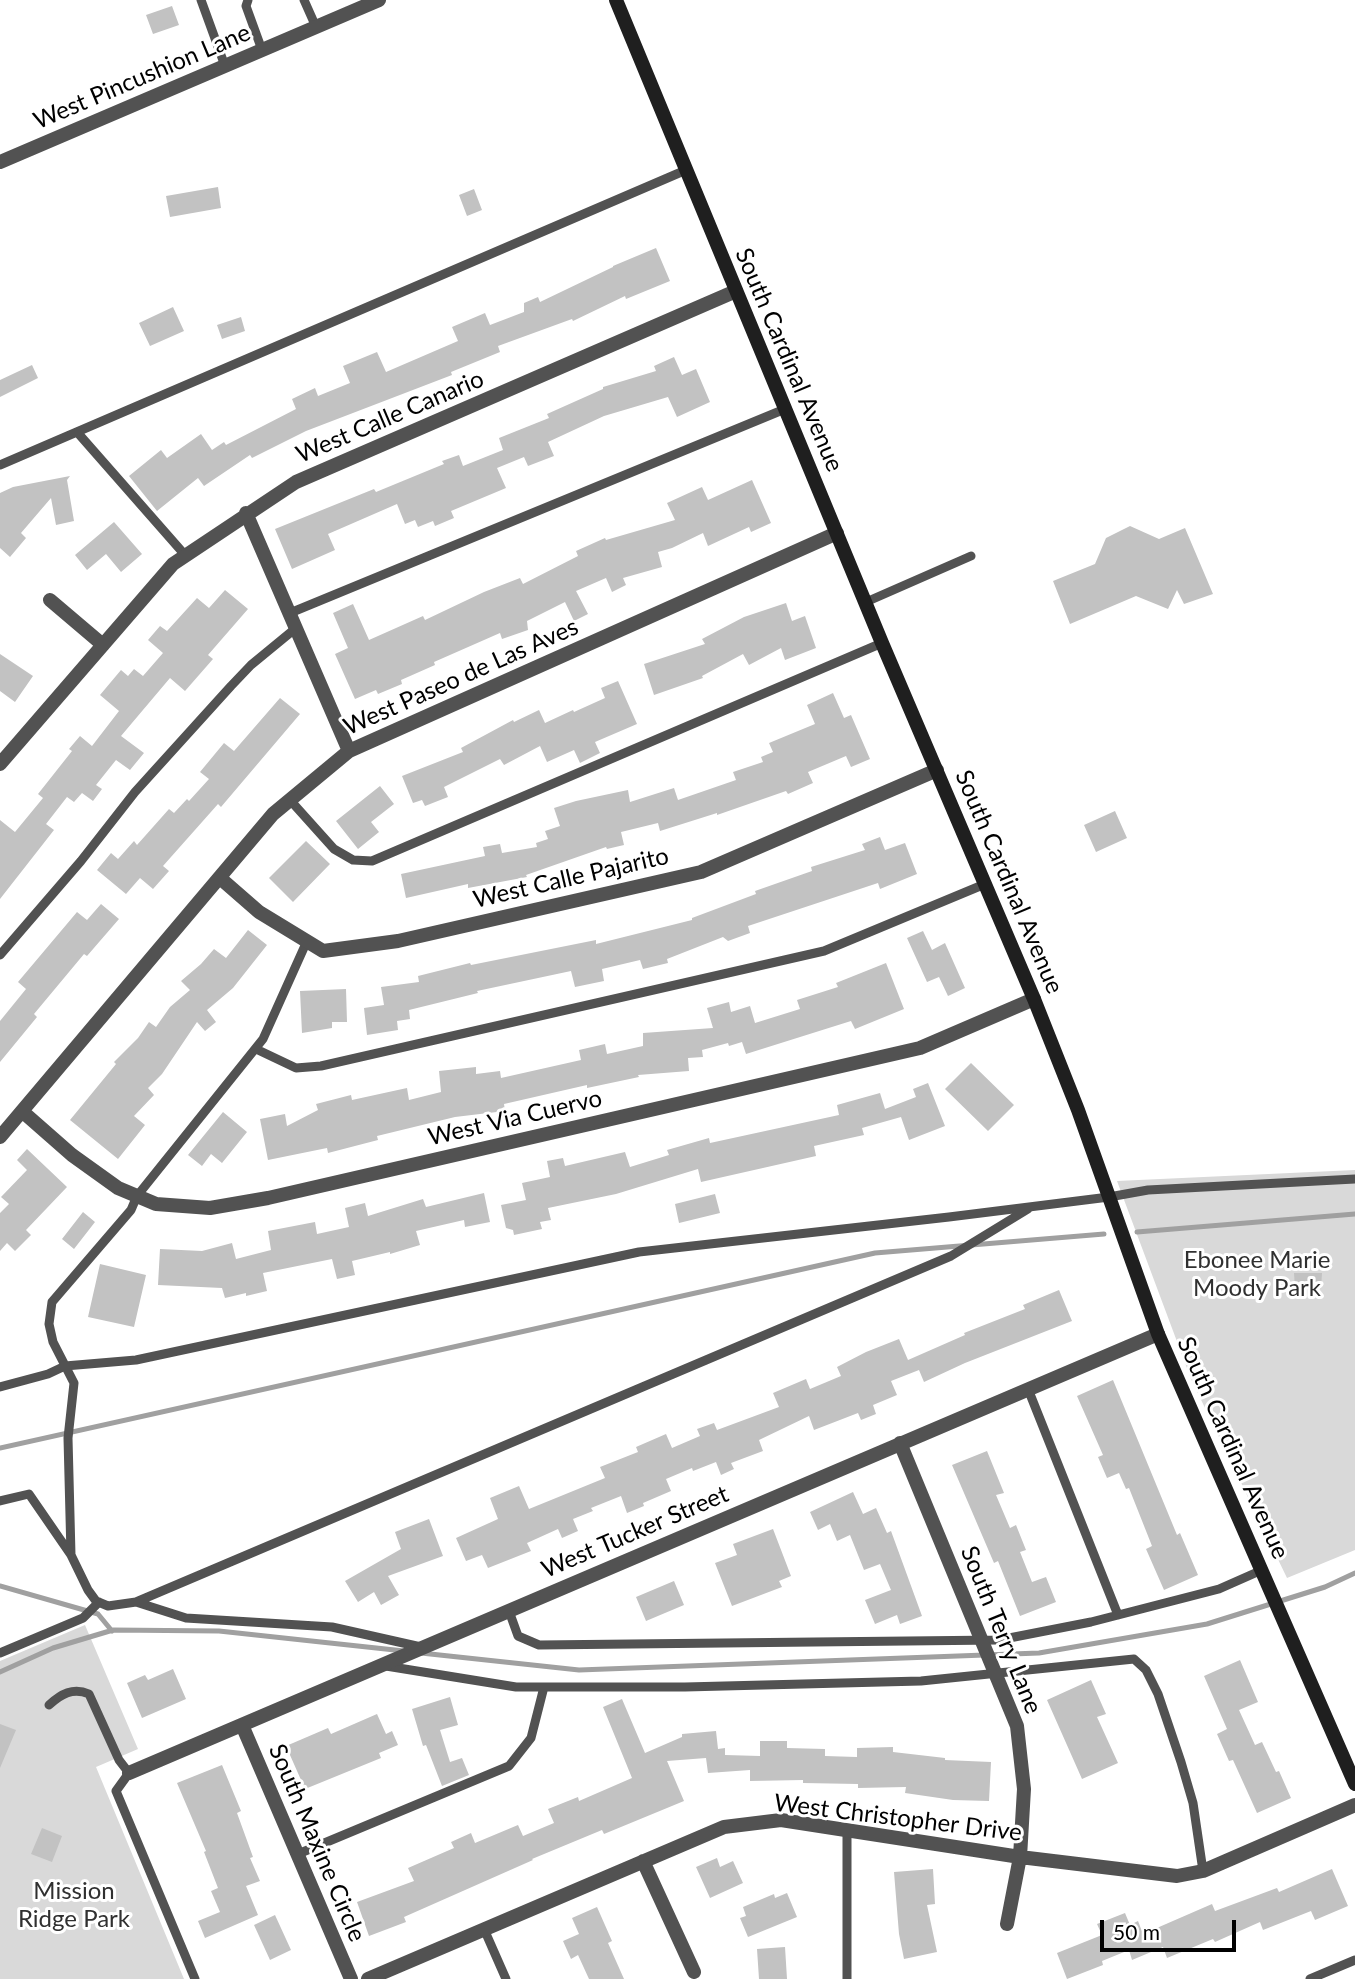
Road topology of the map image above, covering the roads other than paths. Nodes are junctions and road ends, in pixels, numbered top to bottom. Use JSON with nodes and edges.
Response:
{"nodes":[{"id":1,"x":201,"y":0,"type":"edge"},
{"id":2,"x":304,"y":0,"type":"edge"},
{"id":3,"x":616,"y":0,"type":"edge"},
{"id":4,"x":246,"y":2,"type":"edge"},
{"id":5,"x":371,"y":2,"type":"edge"},
{"id":6,"x":316,"y":27,"type":"junction"},
{"id":7,"x":262,"y":50,"type":"junction"},
{"id":8,"x":225,"y":66,"type":"junction"},
{"id":9,"x":0,"y":162,"type":"edge"},
{"id":10,"x":686,"y":170,"type":"junction"},
{"id":11,"x":736,"y":291,"type":"junction"},
{"id":12,"x":785,"y":409,"type":"junction"},
{"id":13,"x":77,"y":432,"type":"junction"},
{"id":14,"x":0,"y":465,"type":"edge"},
{"id":15,"x":246,"y":513,"type":"junction"},
{"id":16,"x":837,"y":533,"type":"junction"},
{"id":17,"x":186,"y":555,"type":"junction"},
{"id":18,"x":971,"y":556,"type":"dead end"},
{"id":19,"x":50,"y":600,"type":"dead end"},
{"id":20,"x":866,"y":602,"type":"junction"},
{"id":21,"x":290,"y":613,"type":"junction"},
{"id":22,"x":296,"y":628,"type":"junction"},
{"id":23,"x":882,"y":642,"type":"junction"},
{"id":24,"x":103,"y":645,"type":"junction"},
{"id":25,"x":349,"y":751,"type":"junction"},
{"id":26,"x":1,"y":760,"type":"edge"},
{"id":27,"x":937,"y":770,"type":"junction"},
{"id":28,"x":290,"y":800,"type":"junction"},
{"id":29,"x":220,"y":878,"type":"junction"},
{"id":30,"x":985,"y":884,"type":"junction"},
{"id":31,"x":307,"y":941,"type":"junction"},
{"id":32,"x":0,"y":955,"type":"edge"},
{"id":33,"x":1034,"y":999,"type":"junction"},
{"id":34,"x":256,"y":1049,"type":"junction"},
{"id":35,"x":23,"y":1112,"type":"junction"},
{"id":36,"x":0,"y":1137,"type":"edge"},
{"id":37,"x":1355,"y":1179,"type":"edge"},
{"id":38,"x":136,"y":1196,"type":"junction"},
{"id":39,"x":1109,"y":1197,"type":"junction"},
{"id":40,"x":1031,"y":1207,"type":"junction"},
{"id":41,"x":1158,"y":1334,"type":"junction"},
{"id":42,"x":65,"y":1366,"type":"junction"},
{"id":43,"x":0,"y":1387,"type":"edge"},
{"id":44,"x":1028,"y":1389,"type":"junction"},
{"id":45,"x":900,"y":1443,"type":"junction"},
{"id":46,"x":0,"y":1500,"type":"edge"},
{"id":47,"x":71,"y":1555,"type":"junction"},
{"id":48,"x":1262,"y":1570,"type":"junction"},
{"id":49,"x":136,"y":1601,"type":"junction"},
{"id":50,"x":99,"y":1602,"type":"junction"},
{"id":51,"x":509,"y":1611,"type":"junction"},
{"id":52,"x":1118,"y":1615,"type":"junction"},
{"id":53,"x":981,"y":1640,"type":"junction"},
{"id":54,"x":424,"y":1647,"type":"junction"},
{"id":55,"x":0,"y":1653,"type":"edge"},
{"id":56,"x":382,"y":1665,"type":"junction"},
{"id":57,"x":995,"y":1673,"type":"junction"},
{"id":58,"x":544,"y":1687,"type":"junction"},
{"id":59,"x":49,"y":1705,"type":"dead end"},
{"id":60,"x":242,"y":1725,"type":"junction"},
{"id":61,"x":130,"y":1773,"type":"junction"},
{"id":62,"x":1355,"y":1784,"type":"edge"},
{"id":63,"x":1355,"y":1805,"type":"edge"},
{"id":64,"x":847,"y":1830,"type":"junction"},
{"id":65,"x":298,"y":1854,"type":"junction"},
{"id":66,"x":1020,"y":1857,"type":"junction"},
{"id":67,"x":643,"y":1861,"type":"junction"},
{"id":68,"x":1203,"y":1871,"type":"junction"},
{"id":69,"x":1007,"y":1924,"type":"dead end"},
{"id":70,"x":484,"y":1929,"type":"junction"},
{"id":71,"x":1355,"y":1960,"type":"edge"},
{"id":72,"x":694,"y":1972,"type":"dead end"},
{"id":73,"x":195,"y":1979,"type":"edge"},
{"id":74,"x":352,"y":1979,"type":"edge"},
{"id":75,"x":368,"y":1979,"type":"edge"},
{"id":76,"x":506,"y":1979,"type":"edge"},
{"id":77,"x":847,"y":1979,"type":"edge"},
{"id":78,"x":1310,"y":1979,"type":"edge"}],
"edges":[{"from":1,"to":8,"type":"lane"},
{"from":2,"to":6,"type":"lane"},
{"from":3,"to":10,"type":"main road","name":"South Cardinal Avenue"},
{"from":4,"to":7,"type":"lane"},
{"from":5,"to":6,"type":"street","name":"West Pincushion Lane"},
{"from":6,"to":7,"type":"street","name":"West Pincushion Lane"},
{"from":7,"to":8,"type":"street","name":"West Pincushion Lane"},
{"from":8,"to":9,"type":"street","name":"West Pincushion Lane"},
{"from":10,"to":11,"type":"main road","name":"South Cardinal Avenue"},
{"from":10,"to":13,"type":"lane"},
{"from":11,"to":12,"type":"main road","name":"South Cardinal Avenue"},
{"from":11,"to":15,"type":"street","name":"West Calle Canario"},
{"from":12,"to":16,"type":"main road","name":"South Cardinal Avenue"},
{"from":12,"to":21,"type":"lane"},
{"from":13,"to":14,"type":"lane"},
{"from":13,"to":17,"type":"lane"},
{"from":15,"to":17,"type":"street","name":"West Calle Canario"},
{"from":15,"to":21,"type":"street"},
{"from":16,"to":20,"type":"main road","name":"South Cardinal Avenue"},
{"from":16,"to":25,"type":"street","name":"West Paseo de Las Aves"},
{"from":17,"to":24,"type":"street","name":"West Calle Canario"},
{"from":18,"to":20,"type":"lane"},
{"from":19,"to":24,"type":"street"},
{"from":20,"to":23,"type":"main road","name":"South Cardinal Avenue"},
{"from":21,"to":22,"type":"street"},
{"from":22,"to":25,"type":"street"},
{"from":22,"to":32,"type":"lane"},
{"from":23,"to":27,"type":"main road","name":"South Cardinal Avenue"},
{"from":23,"to":28,"type":"lane"},
{"from":24,"to":26,"type":"street","name":"West Calle Canario"},
{"from":25,"to":28,"type":"street","name":"West Paseo de Las Aves"},
{"from":27,"to":30,"type":"main road","name":"South Cardinal Avenue"},
{"from":27,"to":31,"type":"street","name":"West Calle Pajarito"},
{"from":28,"to":29,"type":"street","name":"West Paseo de Las Aves"},
{"from":29,"to":31,"type":"street","name":"West Calle Pajarito"},
{"from":29,"to":35,"type":"street","name":"West Paseo de Las Aves"},
{"from":30,"to":33,"type":"main road","name":"South Cardinal Avenue"},
{"from":30,"to":34,"type":"lane"},
{"from":31,"to":34,"type":"lane"},
{"from":33,"to":38,"type":"street","name":"West Via Cuervo"},
{"from":33,"to":39,"type":"main road","name":"South Cardinal Avenue"},
{"from":34,"to":38,"type":"lane"},
{"from":35,"to":36,"type":"street","name":"West Paseo de Las Aves"},
{"from":35,"to":38,"type":"street","name":"West Via Cuervo"},
{"from":37,"to":39,"type":"lane"},
{"from":38,"to":42,"type":"lane"},
{"from":39,"to":40,"type":"lane"},
{"from":39,"to":41,"type":"main road","name":"South Cardinal Avenue"},
{"from":40,"to":42,"type":"lane"},
{"from":40,"to":49,"type":"lane"},
{"from":41,"to":44,"type":"street","name":"West Tucker Street"},
{"from":41,"to":48,"type":"main road","name":"South Cardinal Avenue"},
{"from":42,"to":43,"type":"lane"},
{"from":42,"to":47,"type":"lane"},
{"from":44,"to":45,"type":"street","name":"West Tucker Street"},
{"from":44,"to":52,"type":"lane"},
{"from":45,"to":51,"type":"street","name":"West Tucker Street"},
{"from":45,"to":53,"type":"street","name":"South Terry Lane"},
{"from":46,"to":47,"type":"lane"},
{"from":47,"to":50,"type":"lane"},
{"from":48,"to":52,"type":"lane"},
{"from":48,"to":62,"type":"main road","name":"South Cardinal Avenue"},
{"from":49,"to":50,"type":"lane"},
{"from":49,"to":54,"type":"lane"},
{"from":50,"to":55,"type":"lane"},
{"from":51,"to":53,"type":"lane"},
{"from":51,"to":54,"type":"street","name":"West Tucker Street"},
{"from":52,"to":53,"type":"lane"},
{"from":53,"to":57,"type":"street","name":"South Terry Lane"},
{"from":54,"to":56,"type":"street","name":"West Tucker Street"},
{"from":56,"to":58,"type":"lane"},
{"from":56,"to":60,"type":"street","name":"West Tucker Street"},
{"from":57,"to":58,"type":"lane"},
{"from":57,"to":66,"type":"street","name":"South Terry Lane"},
{"from":57,"to":68,"type":"lane"},
{"from":58,"to":65,"type":"lane"},
{"from":59,"to":61,"type":"lane"},
{"from":60,"to":61,"type":"street","name":"West Tucker Street"},
{"from":60,"to":65,"type":"street","name":"South Maxine Circle"},
{"from":61,"to":73,"type":"lane"},
{"from":63,"to":68,"type":"street","name":"West Christopher Drive"},
{"from":64,"to":66,"type":"street","name":"West Christopher Drive"},
{"from":64,"to":67,"type":"street","name":"West Christopher Drive"},
{"from":64,"to":77,"type":"lane"},
{"from":65,"to":74,"type":"street","name":"South Maxine Circle"},
{"from":66,"to":68,"type":"street","name":"West Christopher Drive"},
{"from":66,"to":69,"type":"street","name":"South Terry Lane"},
{"from":67,"to":70,"type":"street","name":"West Christopher Drive"},
{"from":67,"to":72,"type":"street"},
{"from":70,"to":75,"type":"street","name":"West Christopher Drive"},
{"from":70,"to":76,"type":"lane"},
{"from":71,"to":78,"type":"lane"}]}
